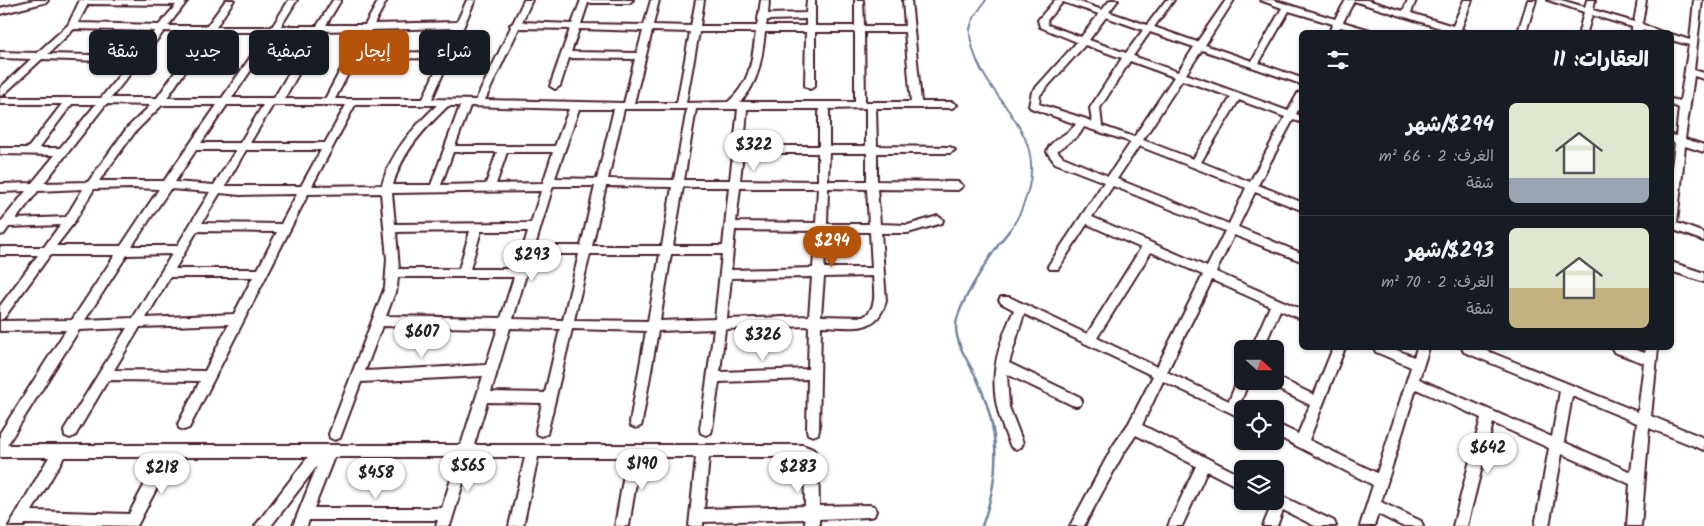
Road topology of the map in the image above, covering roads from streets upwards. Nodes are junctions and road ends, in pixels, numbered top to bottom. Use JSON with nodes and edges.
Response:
{"nodes":[{"id":1,"x":44,"y":0,"type":"edge"},
{"id":2,"x":85,"y":0,"type":"edge"},
{"id":3,"x":230,"y":0,"type":"edge"},
{"id":4,"x":293,"y":0,"type":"edge"},
{"id":5,"x":337,"y":0,"type":"edge"},
{"id":6,"x":383,"y":0,"type":"edge"},
{"id":7,"x":471,"y":0,"type":"edge"},
{"id":8,"x":528,"y":0,"type":"edge"},
{"id":9,"x":585,"y":0,"type":"edge"},
{"id":10,"x":629,"y":0,"type":"edge"},
{"id":11,"x":655,"y":0,"type":"edge"},
{"id":12,"x":700,"y":0,"type":"edge"},
{"id":13,"x":765,"y":0,"type":"edge"},
{"id":14,"x":811,"y":0,"type":"edge"},
{"id":15,"x":859,"y":0,"type":"edge"},
{"id":16,"x":907,"y":0,"type":"edge"},
{"id":17,"x":1060,"y":0,"type":"edge"},
{"id":18,"x":1066,"y":0,"type":"edge"},
{"id":19,"x":1114,"y":0,"type":"edge"},
{"id":20,"x":1170,"y":0,"type":"edge"},
{"id":21,"x":1230,"y":0,"type":"edge"},
{"id":22,"x":1264,"y":0,"type":"edge"},
{"id":23,"x":1350,"y":0,"type":"edge"},
{"id":24,"x":1358,"y":0,"type":"edge"},
{"id":25,"x":1412,"y":0,"type":"edge"},
{"id":26,"x":1468,"y":0,"type":"edge"},
{"id":27,"x":1532,"y":0,"type":"edge"},
{"id":28,"x":1552,"y":0,"type":"edge"},
{"id":29,"x":1591,"y":0,"type":"edge"},
{"id":30,"x":1642,"y":0,"type":"edge"},
{"id":31,"x":1698,"y":0,"type":"edge"},
{"id":32,"x":183,"y":1,"type":"edge"},
{"id":33,"x":1287,"y":7,"type":"junction"},
{"id":34,"x":10,"y":8,"type":"junction"},
{"id":35,"x":0,"y":11,"type":"edge"},
{"id":36,"x":1588,"y":11,"type":"junction"},
{"id":37,"x":1104,"y":13,"type":"junction"},
{"id":38,"x":1406,"y":15,"type":"junction"},
{"id":39,"x":810,"y":16,"type":"junction"},
{"id":40,"x":762,"y":17,"type":"junction"},
{"id":41,"x":0,"y":20,"type":"edge"},
{"id":42,"x":1700,"y":20,"type":"edge"},
{"id":43,"x":1338,"y":23,"type":"junction"},
{"id":44,"x":514,"y":25,"type":"junction"},
{"id":45,"x":72,"y":26,"type":"junction"},
{"id":46,"x":368,"y":26,"type":"junction"},
{"id":47,"x":460,"y":26,"type":"junction"},
{"id":48,"x":576,"y":26,"type":"junction"},
{"id":49,"x":321,"y":27,"type":"junction"},
{"id":50,"x":160,"y":28,"type":"junction"},
{"id":51,"x":648,"y":28,"type":"junction"},
{"id":52,"x":1148,"y":28,"type":"junction"},
{"id":53,"x":695,"y":29,"type":"junction"},
{"id":54,"x":761,"y":29,"type":"junction"},
{"id":55,"x":811,"y":29,"type":"junction"},
{"id":56,"x":858,"y":29,"type":"junction"},
{"id":57,"x":909,"y":29,"type":"junction"},
{"id":58,"x":1637,"y":29,"type":"edge"},
{"id":59,"x":209,"y":30,"type":"joint"},
{"id":60,"x":276,"y":30,"type":"joint"},
{"id":61,"x":366,"y":30,"type":"edge"},
{"id":62,"x":458,"y":30,"type":"edge"},
{"id":63,"x":1334,"y":30,"type":"edge"},
{"id":64,"x":1361,"y":30,"type":"edge"},
{"id":65,"x":1453,"y":30,"type":"edge"},
{"id":66,"x":1460,"y":30,"type":"edge"},
{"id":67,"x":1523,"y":30,"type":"edge"},
{"id":68,"x":1583,"y":30,"type":"edge"},
{"id":69,"x":157,"y":32,"type":"edge"},
{"id":70,"x":1674,"y":38,"type":"edge"},
{"id":71,"x":1084,"y":40,"type":"junction"},
{"id":72,"x":1694,"y":44,"type":"junction"},
{"id":73,"x":1199,"y":45,"type":"junction"},
{"id":74,"x":0,"y":55,"type":"edge"},
{"id":75,"x":566,"y":55,"type":"junction"},
{"id":76,"x":642,"y":56,"type":"junction"},
{"id":77,"x":1128,"y":56,"type":"junction"},
{"id":78,"x":37,"y":57,"type":"junction"},
{"id":79,"x":89,"y":58,"type":"edge"},
{"id":80,"x":1254,"y":64,"type":"junction"},
{"id":81,"x":249,"y":67,"type":"edge"},
{"id":82,"x":1691,"y":72,"type":"junction"},
{"id":83,"x":1180,"y":74,"type":"junction"},
{"id":84,"x":124,"y":75,"type":"edge"},
{"id":85,"x":178,"y":75,"type":"edge"},
{"id":86,"x":342,"y":75,"type":"edge"},
{"id":87,"x":437,"y":75,"type":"edge"},
{"id":88,"x":1704,"y":76,"type":"edge"},
{"id":89,"x":1299,"y":80,"type":"edge"},
{"id":90,"x":555,"y":86,"type":"dead end"},
{"id":91,"x":810,"y":86,"type":"dead end"},
{"id":92,"x":0,"y":93,"type":"edge"},
{"id":93,"x":1237,"y":95,"type":"junction"},
{"id":94,"x":0,"y":101,"type":"edge"},
{"id":95,"x":69,"y":102,"type":"junction"},
{"id":96,"x":103,"y":102,"type":"junction"},
{"id":97,"x":159,"y":102,"type":"junction"},
{"id":98,"x":224,"y":102,"type":"junction"},
{"id":99,"x":274,"y":102,"type":"junction"},
{"id":100,"x":328,"y":102,"type":"junction"},
{"id":101,"x":352,"y":102,"type":"junction"},
{"id":102,"x":426,"y":102,"type":"junction"},
{"id":103,"x":445,"y":103,"type":"junction"},
{"id":104,"x":466,"y":103,"type":"junction"},
{"id":105,"x":479,"y":103,"type":"junction"},
{"id":106,"x":1674,"y":103,"type":"edge"},
{"id":107,"x":1299,"y":104,"type":"edge"},
{"id":108,"x":824,"y":105,"type":"junction"},
{"id":109,"x":865,"y":105,"type":"junction"},
{"id":110,"x":916,"y":105,"type":"junction"},
{"id":111,"x":952,"y":105,"type":"dead end"},
{"id":112,"x":575,"y":106,"type":"junction"},
{"id":113,"x":624,"y":106,"type":"junction"},
{"id":114,"x":686,"y":106,"type":"junction"},
{"id":115,"x":737,"y":106,"type":"junction"},
{"id":116,"x":1684,"y":106,"type":"junction"},
{"id":117,"x":1296,"y":117,"type":"edge"},
{"id":118,"x":1083,"y":121,"type":"junction"},
{"id":119,"x":1097,"y":126,"type":"junction"},
{"id":120,"x":1676,"y":140,"type":"edge"},
{"id":121,"x":1137,"y":141,"type":"junction"},
{"id":122,"x":244,"y":146,"type":"junction"},
{"id":123,"x":328,"y":146,"type":"junction"},
{"id":124,"x":193,"y":147,"type":"junction"},
{"id":125,"x":449,"y":149,"type":"junction"},
{"id":126,"x":503,"y":149,"type":"junction"},
{"id":127,"x":559,"y":149,"type":"junction"},
{"id":128,"x":738,"y":149,"type":"junction"},
{"id":129,"x":824,"y":149,"type":"junction"},
{"id":130,"x":1704,"y":149,"type":"edge"},
{"id":131,"x":871,"y":150,"type":"junction"},
{"id":132,"x":950,"y":150,"type":"dead end"},
{"id":133,"x":0,"y":151,"type":"edge"},
{"id":134,"x":31,"y":152,"type":"junction"},
{"id":135,"x":63,"y":152,"type":"junction"},
{"id":136,"x":1195,"y":164,"type":"junction"},
{"id":137,"x":1674,"y":179,"type":"edge"},
{"id":138,"x":1111,"y":180,"type":"junction"},
{"id":139,"x":602,"y":183,"type":"junction"},
{"id":140,"x":168,"y":184,"type":"junction"},
{"id":141,"x":548,"y":184,"type":"junction"},
{"id":142,"x":678,"y":184,"type":"junction"},
{"id":143,"x":735,"y":185,"type":"junction"},
{"id":144,"x":90,"y":186,"type":"junction"},
{"id":145,"x":823,"y":186,"type":"junction"},
{"id":146,"x":872,"y":186,"type":"junction"},
{"id":147,"x":958,"y":186,"type":"dead end"},
{"id":148,"x":36,"y":187,"type":"junction"},
{"id":149,"x":435,"y":187,"type":"junction"},
{"id":150,"x":490,"y":187,"type":"junction"},
{"id":151,"x":1252,"y":187,"type":"junction"},
{"id":152,"x":0,"y":188,"type":"edge"},
{"id":153,"x":387,"y":188,"type":"junction"},
{"id":154,"x":216,"y":190,"type":"junction"},
{"id":155,"x":306,"y":190,"type":"junction"},
{"id":156,"x":1299,"y":205,"type":"edge"},
{"id":157,"x":1086,"y":219,"type":"junction"},
{"id":158,"x":938,"y":220,"type":"dead end"},
{"id":159,"x":69,"y":221,"type":"junction"},
{"id":160,"x":731,"y":226,"type":"junction"},
{"id":161,"x":1674,"y":226,"type":"edge"},
{"id":162,"x":195,"y":227,"type":"junction"},
{"id":163,"x":535,"y":227,"type":"junction"},
{"id":164,"x":2,"y":228,"type":"edge"},
{"id":165,"x":284,"y":228,"type":"junction"},
{"id":166,"x":390,"y":228,"type":"junction"},
{"id":167,"x":476,"y":228,"type":"junction"},
{"id":168,"x":822,"y":228,"type":"junction"},
{"id":169,"x":875,"y":228,"type":"junction"},
{"id":170,"x":1232,"y":228,"type":"junction"},
{"id":171,"x":1704,"y":237,"type":"edge"},
{"id":172,"x":1148,"y":246,"type":"junction"},
{"id":173,"x":586,"y":249,"type":"junction"},
{"id":174,"x":124,"y":250,"type":"junction"},
{"id":175,"x":181,"y":250,"type":"junction"},
{"id":176,"x":528,"y":250,"type":"junction"},
{"id":177,"x":666,"y":250,"type":"junction"},
{"id":178,"x":727,"y":250,"type":"junction"},
{"id":179,"x":0,"y":251,"type":"edge"},
{"id":180,"x":45,"y":251,"type":"junction"},
{"id":181,"x":1299,"y":256,"type":"edge"},
{"id":182,"x":1054,"y":266,"type":"dead end"},
{"id":183,"x":1674,"y":267,"type":"edge"},
{"id":184,"x":262,"y":272,"type":"junction"},
{"id":185,"x":394,"y":272,"type":"junction"},
{"id":186,"x":819,"y":272,"type":"junction"},
{"id":187,"x":879,"y":272,"type":"junction"},
{"id":188,"x":166,"y":273,"type":"junction"},
{"id":189,"x":463,"y":274,"type":"junction"},
{"id":190,"x":521,"y":274,"type":"junction"},
{"id":191,"x":725,"y":274,"type":"junction"},
{"id":192,"x":1209,"y":274,"type":"junction"},
{"id":193,"x":1704,"y":278,"type":"edge"},
{"id":194,"x":1005,"y":300,"type":"dead end"},
{"id":195,"x":1277,"y":304,"type":"junction"},
{"id":196,"x":1021,"y":307,"type":"junction"},
{"id":197,"x":1299,"y":313,"type":"edge"},
{"id":198,"x":0,"y":315,"type":"edge"},
{"id":199,"x":238,"y":319,"type":"junction"},
{"id":200,"x":378,"y":321,"type":"junction"},
{"id":201,"x":815,"y":321,"type":"junction"},
{"id":202,"x":136,"y":322,"type":"junction"},
{"id":203,"x":567,"y":323,"type":"junction"},
{"id":204,"x":505,"y":324,"type":"junction"},
{"id":205,"x":75,"y":325,"type":"junction"},
{"id":206,"x":720,"y":325,"type":"junction"},
{"id":207,"x":0,"y":326,"type":"edge"},
{"id":208,"x":653,"y":326,"type":"junction"},
{"id":209,"x":1090,"y":340,"type":"junction"},
{"id":210,"x":1261,"y":340,"type":"edge"},
{"id":211,"x":1338,"y":350,"type":"edge"},
{"id":212,"x":1385,"y":350,"type":"edge"},
{"id":213,"x":1422,"y":350,"type":"edge"},
{"id":214,"x":1473,"y":350,"type":"edge"},
{"id":215,"x":1629,"y":350,"type":"edge"},
{"id":216,"x":1651,"y":354,"type":"edge"},
{"id":217,"x":1418,"y":364,"type":"junction"},
{"id":218,"x":1002,"y":365,"type":"junction"},
{"id":219,"x":491,"y":370,"type":"junction"},
{"id":220,"x":105,"y":374,"type":"junction"},
{"id":221,"x":814,"y":374,"type":"junction"},
{"id":222,"x":1161,"y":374,"type":"junction"},
{"id":223,"x":208,"y":376,"type":"junction"},
{"id":224,"x":356,"y":377,"type":"junction"},
{"id":225,"x":713,"y":377,"type":"junction"},
{"id":226,"x":1413,"y":382,"type":"junction"},
{"id":227,"x":1284,"y":386,"type":"edge"},
{"id":228,"x":1567,"y":388,"type":"junction"},
{"id":229,"x":482,"y":397,"type":"junction"},
{"id":230,"x":549,"y":398,"type":"junction"},
{"id":231,"x":1076,"y":401,"type":"dead end"},
{"id":232,"x":1317,"y":402,"type":"junction"},
{"id":233,"x":1234,"y":409,"type":"edge"},
{"id":234,"x":1488,"y":417,"type":"junction"},
{"id":235,"x":1644,"y":420,"type":"junction"},
{"id":236,"x":636,"y":422,"type":"dead end"},
{"id":237,"x":184,"y":424,"type":"dead end"},
{"id":238,"x":1134,"y":427,"type":"junction"},
{"id":239,"x":706,"y":428,"type":"dead end"},
{"id":240,"x":542,"y":430,"type":"dead end"},
{"id":241,"x":813,"y":430,"type":"dead end"},
{"id":242,"x":70,"y":432,"type":"dead end"},
{"id":243,"x":335,"y":434,"type":"dead end"},
{"id":244,"x":1284,"y":434,"type":"edge"},
{"id":245,"x":1016,"y":443,"type":"dead end"},
{"id":246,"x":1301,"y":443,"type":"junction"},
{"id":247,"x":1704,"y":444,"type":"edge"},
{"id":248,"x":0,"y":445,"type":"edge"},
{"id":249,"x":1556,"y":446,"type":"junction"},
{"id":250,"x":0,"y":451,"type":"edge"},
{"id":251,"x":60,"y":451,"type":"junction"},
{"id":252,"x":169,"y":451,"type":"junction"},
{"id":253,"x":325,"y":452,"type":"junction"},
{"id":254,"x":466,"y":452,"type":"junction"},
{"id":255,"x":534,"y":452,"type":"junction"},
{"id":256,"x":634,"y":452,"type":"junction"},
{"id":257,"x":703,"y":452,"type":"junction"},
{"id":258,"x":1204,"y":463,"type":"junction"},
{"id":259,"x":1234,"y":478,"type":"edge"},
{"id":260,"x":1637,"y":481,"type":"junction"},
{"id":261,"x":1380,"y":482,"type":"junction"},
{"id":262,"x":1284,"y":504,"type":"edge"},
{"id":263,"x":1373,"y":505,"type":"junction"},
{"id":264,"x":1274,"y":510,"type":"edge"},
{"id":265,"x":869,"y":511,"type":"dead end"},
{"id":266,"x":812,"y":519,"type":"edge"},
{"id":267,"x":303,"y":520,"type":"edge"},
{"id":268,"x":445,"y":520,"type":"edge"},
{"id":269,"x":19,"y":521,"type":"edge"},
{"id":270,"x":697,"y":521,"type":"edge"},
{"id":271,"x":132,"y":523,"type":"edge"},
{"id":272,"x":262,"y":526,"type":"edge"},
{"id":273,"x":516,"y":526,"type":"edge"},
{"id":274,"x":622,"y":526,"type":"edge"},
{"id":275,"x":1077,"y":526,"type":"edge"},
{"id":276,"x":1175,"y":526,"type":"edge"},
{"id":277,"x":1270,"y":526,"type":"edge"},
{"id":278,"x":1329,"y":526,"type":"edge"},
{"id":279,"x":1367,"y":526,"type":"edge"},
{"id":280,"x":1416,"y":526,"type":"edge"},
{"id":281,"x":1460,"y":526,"type":"edge"},
{"id":282,"x":1542,"y":526,"type":"edge"},
{"id":283,"x":1634,"y":526,"type":"edge"}],
"edges":[{"from":1,"to":34,"type":"street"},
{"from":2,"to":32,"type":"street"},
{"from":2,"to":45,"type":"street"},
{"from":3,"to":59,"type":"street"},
{"from":4,"to":60,"type":"street"},
{"from":5,"to":49,"type":"street"},
{"from":6,"to":46,"type":"street"},
{"from":7,"to":47,"type":"street"},
{"from":8,"to":44,"type":"street"},
{"from":9,"to":10,"type":"street"},
{"from":9,"to":48,"type":"street"},
{"from":11,"to":51,"type":"street"},
{"from":12,"to":53,"type":"street"},
{"from":13,"to":40,"type":"street"},
{"from":14,"to":39,"type":"street"},
{"from":15,"to":56,"type":"street"},
{"from":16,"to":57,"type":"street"},
{"from":17,"to":71,"type":"street"},
{"from":18,"to":37,"type":"street"},
{"from":19,"to":37,"type":"street"},
{"from":20,"to":52,"type":"street"},
{"from":21,"to":73,"type":"street"},
{"from":22,"to":33,"type":"street"},
{"from":23,"to":43,"type":"street"},
{"from":24,"to":38,"type":"street"},
{"from":25,"to":38,"type":"street"},
{"from":26,"to":66,"type":"street"},
{"from":27,"to":67,"type":"street"},
{"from":28,"to":36,"type":"street"},
{"from":29,"to":36,"type":"street"},
{"from":30,"to":58,"type":"street"},
{"from":31,"to":42,"type":"street"},
{"from":32,"to":50,"type":"street"},
{"from":33,"to":43,"type":"street"},
{"from":33,"to":80,"type":"street"},
{"from":34,"to":35,"type":"street"},
{"from":34,"to":41,"type":"street"},
{"from":36,"to":58,"type":"street"},
{"from":36,"to":68,"type":"street"},
{"from":37,"to":52,"type":"street"},
{"from":37,"to":71,"type":"street"},
{"from":38,"to":65,"type":"street"},
{"from":39,"to":40,"type":"street"},
{"from":39,"to":55,"type":"street"},
{"from":40,"to":54,"type":"street"},
{"from":42,"to":72,"type":"street"},
{"from":43,"to":63,"type":"street"},
{"from":43,"to":64,"type":"street"},
{"from":44,"to":48,"type":"street"},
{"from":44,"to":105,"type":"street"},
{"from":45,"to":50,"type":"street"},
{"from":45,"to":78,"type":"street"},
{"from":46,"to":47,"type":"street"},
{"from":46,"to":49,"type":"street"},
{"from":46,"to":61,"type":"street"},
{"from":47,"to":62,"type":"street"},
{"from":48,"to":51,"type":"street"},
{"from":48,"to":75,"type":"street"},
{"from":49,"to":60,"type":"street"},
{"from":49,"to":99,"type":"street"},
{"from":50,"to":59,"type":"street"},
{"from":50,"to":69,"type":"street"},
{"from":51,"to":53,"type":"street"},
{"from":51,"to":76,"type":"street"},
{"from":52,"to":73,"type":"street"},
{"from":52,"to":77,"type":"street"},
{"from":53,"to":54,"type":"street"},
{"from":53,"to":114,"type":"street"},
{"from":54,"to":55,"type":"street"},
{"from":54,"to":115,"type":"street"},
{"from":55,"to":56,"type":"street"},
{"from":55,"to":91,"type":"street"},
{"from":56,"to":57,"type":"street"},
{"from":56,"to":109,"type":"street"},
{"from":57,"to":110,"type":"street"},
{"from":70,"to":72,"type":"street"},
{"from":71,"to":77,"type":"street"},
{"from":71,"to":118,"type":"street"},
{"from":72,"to":82,"type":"street"},
{"from":73,"to":80,"type":"street"},
{"from":73,"to":83,"type":"street"},
{"from":74,"to":78,"type":"street"},
{"from":75,"to":76,"type":"street"},
{"from":75,"to":90,"type":"street"},
{"from":76,"to":113,"type":"street"},
{"from":77,"to":83,"type":"street"},
{"from":77,"to":119,"type":"street"},
{"from":78,"to":79,"type":"street"},
{"from":78,"to":92,"type":"street"},
{"from":80,"to":89,"type":"street"},
{"from":81,"to":98,"type":"street"},
{"from":82,"to":88,"type":"street"},
{"from":82,"to":116,"type":"street"},
{"from":83,"to":93,"type":"street"},
{"from":83,"to":121,"type":"street"},
{"from":84,"to":96,"type":"street"},
{"from":85,"to":97,"type":"street"},
{"from":86,"to":100,"type":"street"},
{"from":87,"to":102,"type":"street"},
{"from":93,"to":117,"type":"street"},
{"from":93,"to":136,"type":"street"},
{"from":94,"to":95,"type":"street"},
{"from":95,"to":96,"type":"street"},
{"from":95,"to":134,"type":"street"},
{"from":96,"to":97,"type":"street"},
{"from":96,"to":135,"type":"street"},
{"from":97,"to":98,"type":"street"},
{"from":97,"to":144,"type":"street"},
{"from":98,"to":99,"type":"street"},
{"from":98,"to":124,"type":"street"},
{"from":99,"to":100,"type":"street"},
{"from":99,"to":122,"type":"street"},
{"from":100,"to":101,"type":"street"},
{"from":101,"to":102,"type":"street"},
{"from":101,"to":123,"type":"street"},
{"from":102,"to":103,"type":"street"},
{"from":103,"to":104,"type":"street"},
{"from":103,"to":153,"type":"street"},
{"from":104,"to":105,"type":"street"},
{"from":104,"to":125,"type":"street"},
{"from":105,"to":112,"type":"street"},
{"from":106,"to":116,"type":"street"},
{"from":107,"to":117,"type":"street"},
{"from":108,"to":109,"type":"street"},
{"from":108,"to":115,"type":"street"},
{"from":108,"to":129,"type":"street"},
{"from":109,"to":110,"type":"street"},
{"from":109,"to":131,"type":"street"},
{"from":110,"to":111,"type":"street"},
{"from":112,"to":113,"type":"street"},
{"from":112,"to":127,"type":"street"},
{"from":113,"to":114,"type":"street"},
{"from":113,"to":139,"type":"street"},
{"from":114,"to":115,"type":"street"},
{"from":114,"to":142,"type":"street"},
{"from":115,"to":128,"type":"street"},
{"from":116,"to":120,"type":"street"},
{"from":117,"to":151,"type":"street"},
{"from":118,"to":119,"type":"street"},
{"from":118,"to":138,"type":"street"},
{"from":119,"to":121,"type":"street"},
{"from":120,"to":130,"type":"street"},
{"from":120,"to":137,"type":"street"},
{"from":121,"to":136,"type":"street"},
{"from":121,"to":138,"type":"street"},
{"from":122,"to":123,"type":"street"},
{"from":122,"to":124,"type":"street"},
{"from":122,"to":154,"type":"street"},
{"from":123,"to":155,"type":"street"},
{"from":124,"to":140,"type":"street"},
{"from":125,"to":126,"type":"street"},
{"from":125,"to":149,"type":"street"},
{"from":126,"to":127,"type":"street"},
{"from":126,"to":150,"type":"street"},
{"from":127,"to":141,"type":"street"},
{"from":128,"to":129,"type":"street"},
{"from":128,"to":143,"type":"street"},
{"from":129,"to":131,"type":"street"},
{"from":129,"to":145,"type":"street"},
{"from":131,"to":132,"type":"street"},
{"from":131,"to":146,"type":"street"},
{"from":133,"to":134,"type":"street"},
{"from":134,"to":135,"type":"street"},
{"from":135,"to":148,"type":"street"},
{"from":136,"to":151,"type":"street"},
{"from":138,"to":157,"type":"street"},
{"from":138,"to":170,"type":"street"},
{"from":139,"to":141,"type":"street"},
{"from":139,"to":142,"type":"street"},
{"from":139,"to":173,"type":"street"},
{"from":140,"to":144,"type":"street"},
{"from":140,"to":154,"type":"street"},
{"from":140,"to":174,"type":"street"},
{"from":141,"to":150,"type":"street"},
{"from":141,"to":163,"type":"street"},
{"from":142,"to":143,"type":"street"},
{"from":142,"to":177,"type":"street"},
{"from":143,"to":145,"type":"street"},
{"from":143,"to":160,"type":"street"},
{"from":144,"to":148,"type":"street"},
{"from":144,"to":159,"type":"street"},
{"from":145,"to":146,"type":"street"},
{"from":145,"to":168,"type":"street"},
{"from":146,"to":147,"type":"street"},
{"from":146,"to":169,"type":"street"},
{"from":148,"to":152,"type":"street"},
{"from":148,"to":164,"type":"street"},
{"from":149,"to":150,"type":"street"},
{"from":149,"to":153,"type":"street"},
{"from":151,"to":156,"type":"street"},
{"from":151,"to":170,"type":"street"},
{"from":153,"to":155,"type":"street"},
{"from":153,"to":166,"type":"street"},
{"from":154,"to":155,"type":"street"},
{"from":154,"to":162,"type":"street"},
{"from":155,"to":165,"type":"street"},
{"from":157,"to":172,"type":"street"},
{"from":157,"to":182,"type":"street"},
{"from":158,"to":169,"type":"street"},
{"from":159,"to":164,"type":"street"},
{"from":159,"to":180,"type":"street"},
{"from":160,"to":168,"type":"street"},
{"from":160,"to":178,"type":"street"},
{"from":161,"to":171,"type":"street"},
{"from":162,"to":165,"type":"street"},
{"from":162,"to":175,"type":"street"},
{"from":163,"to":167,"type":"street"},
{"from":163,"to":176,"type":"street"},
{"from":165,"to":184,"type":"street"},
{"from":166,"to":167,"type":"street"},
{"from":166,"to":185,"type":"street"},
{"from":167,"to":189,"type":"street"},
{"from":168,"to":169,"type":"street"},
{"from":168,"to":186,"type":"street"},
{"from":169,"to":187,"type":"street"},
{"from":170,"to":181,"type":"street"},
{"from":170,"to":192,"type":"street"},
{"from":172,"to":192,"type":"street"},
{"from":172,"to":209,"type":"street"},
{"from":173,"to":176,"type":"street"},
{"from":173,"to":177,"type":"street"},
{"from":173,"to":203,"type":"street"},
{"from":174,"to":175,"type":"street"},
{"from":174,"to":180,"type":"street"},
{"from":174,"to":205,"type":"street"},
{"from":175,"to":188,"type":"street"},
{"from":176,"to":190,"type":"street"},
{"from":177,"to":178,"type":"street"},
{"from":177,"to":208,"type":"street"},
{"from":178,"to":191,"type":"street"},
{"from":179,"to":180,"type":"street"},
{"from":180,"to":198,"type":"street"},
{"from":183,"to":193,"type":"street"},
{"from":184,"to":188,"type":"street"},
{"from":184,"to":199,"type":"street"},
{"from":185,"to":189,"type":"street"},
{"from":185,"to":200,"type":"street"},
{"from":186,"to":187,"type":"street"},
{"from":186,"to":191,"type":"street"},
{"from":186,"to":201,"type":"street"},
{"from":187,"to":201,"type":"street"},
{"from":188,"to":202,"type":"street"},
{"from":189,"to":190,"type":"street"},
{"from":190,"to":204,"type":"street"},
{"from":191,"to":206,"type":"street"},
{"from":192,"to":195,"type":"street"},
{"from":192,"to":222,"type":"street"},
{"from":194,"to":196,"type":"street"},
{"from":195,"to":197,"type":"street"},
{"from":195,"to":210,"type":"street"},
{"from":196,"to":209,"type":"street"},
{"from":196,"to":218,"type":"street"},
{"from":199,"to":202,"type":"street"},
{"from":199,"to":223,"type":"street"},
{"from":200,"to":204,"type":"street"},
{"from":200,"to":224,"type":"street"},
{"from":201,"to":206,"type":"street"},
{"from":201,"to":221,"type":"street"},
{"from":202,"to":205,"type":"street"},
{"from":202,"to":220,"type":"street"},
{"from":203,"to":204,"type":"street"},
{"from":203,"to":208,"type":"street"},
{"from":203,"to":230,"type":"street"},
{"from":204,"to":219,"type":"street"},
{"from":205,"to":207,"type":"street"},
{"from":205,"to":248,"type":"street"},
{"from":206,"to":208,"type":"street"},
{"from":206,"to":225,"type":"street"},
{"from":208,"to":236,"type":"street"},
{"from":209,"to":222,"type":"street"},
{"from":211,"to":232,"type":"street"},
{"from":212,"to":217,"type":"street"},
{"from":213,"to":217,"type":"street"},
{"from":214,"to":228,"type":"street"},
{"from":215,"to":216,"type":"street"},
{"from":216,"to":235,"type":"street"},
{"from":217,"to":226,"type":"street"},
{"from":218,"to":231,"type":"street"},
{"from":218,"to":245,"type":"street"},
{"from":219,"to":224,"type":"street"},
{"from":219,"to":229,"type":"street"},
{"from":220,"to":223,"type":"street"},
{"from":220,"to":242,"type":"street"},
{"from":221,"to":225,"type":"street"},
{"from":221,"to":241,"type":"street"},
{"from":222,"to":233,"type":"street"},
{"from":222,"to":238,"type":"street"},
{"from":223,"to":237,"type":"street"},
{"from":224,"to":243,"type":"street"},
{"from":225,"to":239,"type":"street"},
{"from":226,"to":234,"type":"street"},
{"from":226,"to":261,"type":"street"},
{"from":227,"to":232,"type":"street"},
{"from":228,"to":235,"type":"street"},
{"from":228,"to":249,"type":"street"},
{"from":229,"to":230,"type":"street"},
{"from":229,"to":254,"type":"street"},
{"from":230,"to":240,"type":"street"},
{"from":232,"to":246,"type":"street"},
{"from":234,"to":249,"type":"street"},
{"from":234,"to":281,"type":"street"},
{"from":235,"to":247,"type":"street"},
{"from":235,"to":260,"type":"street"},
{"from":238,"to":258,"type":"street"},
{"from":238,"to":275,"type":"street"},
{"from":244,"to":246,"type":"street"},
{"from":246,"to":261,"type":"street"},
{"from":249,"to":260,"type":"street"},
{"from":249,"to":282,"type":"street"},
{"from":250,"to":251,"type":"street"},
{"from":251,"to":252,"type":"street"},
{"from":251,"to":269,"type":"street"},
{"from":252,"to":253,"type":"street"},
{"from":252,"to":271,"type":"street"},
{"from":253,"to":254,"type":"street"},
{"from":253,"to":267,"type":"street"},
{"from":253,"to":272,"type":"street"},
{"from":254,"to":255,"type":"street"},
{"from":254,"to":268,"type":"street"},
{"from":255,"to":256,"type":"street"},
{"from":255,"to":273,"type":"street"},
{"from":256,"to":257,"type":"street"},
{"from":256,"to":274,"type":"street"},
{"from":257,"to":266,"type":"street"},
{"from":257,"to":270,"type":"street"},
{"from":258,"to":259,"type":"street"},
{"from":258,"to":276,"type":"street"},
{"from":260,"to":283,"type":"street"},
{"from":261,"to":263,"type":"street"},
{"from":262,"to":278,"type":"street"},
{"from":263,"to":279,"type":"street"},
{"from":263,"to":280,"type":"street"},
{"from":264,"to":277,"type":"street"},
{"from":265,"to":266,"type":"street"},
{"from":266,"to":270,"type":"street"},
{"from":267,"to":268,"type":"street"},
{"from":269,"to":271,"type":"street"}]}
